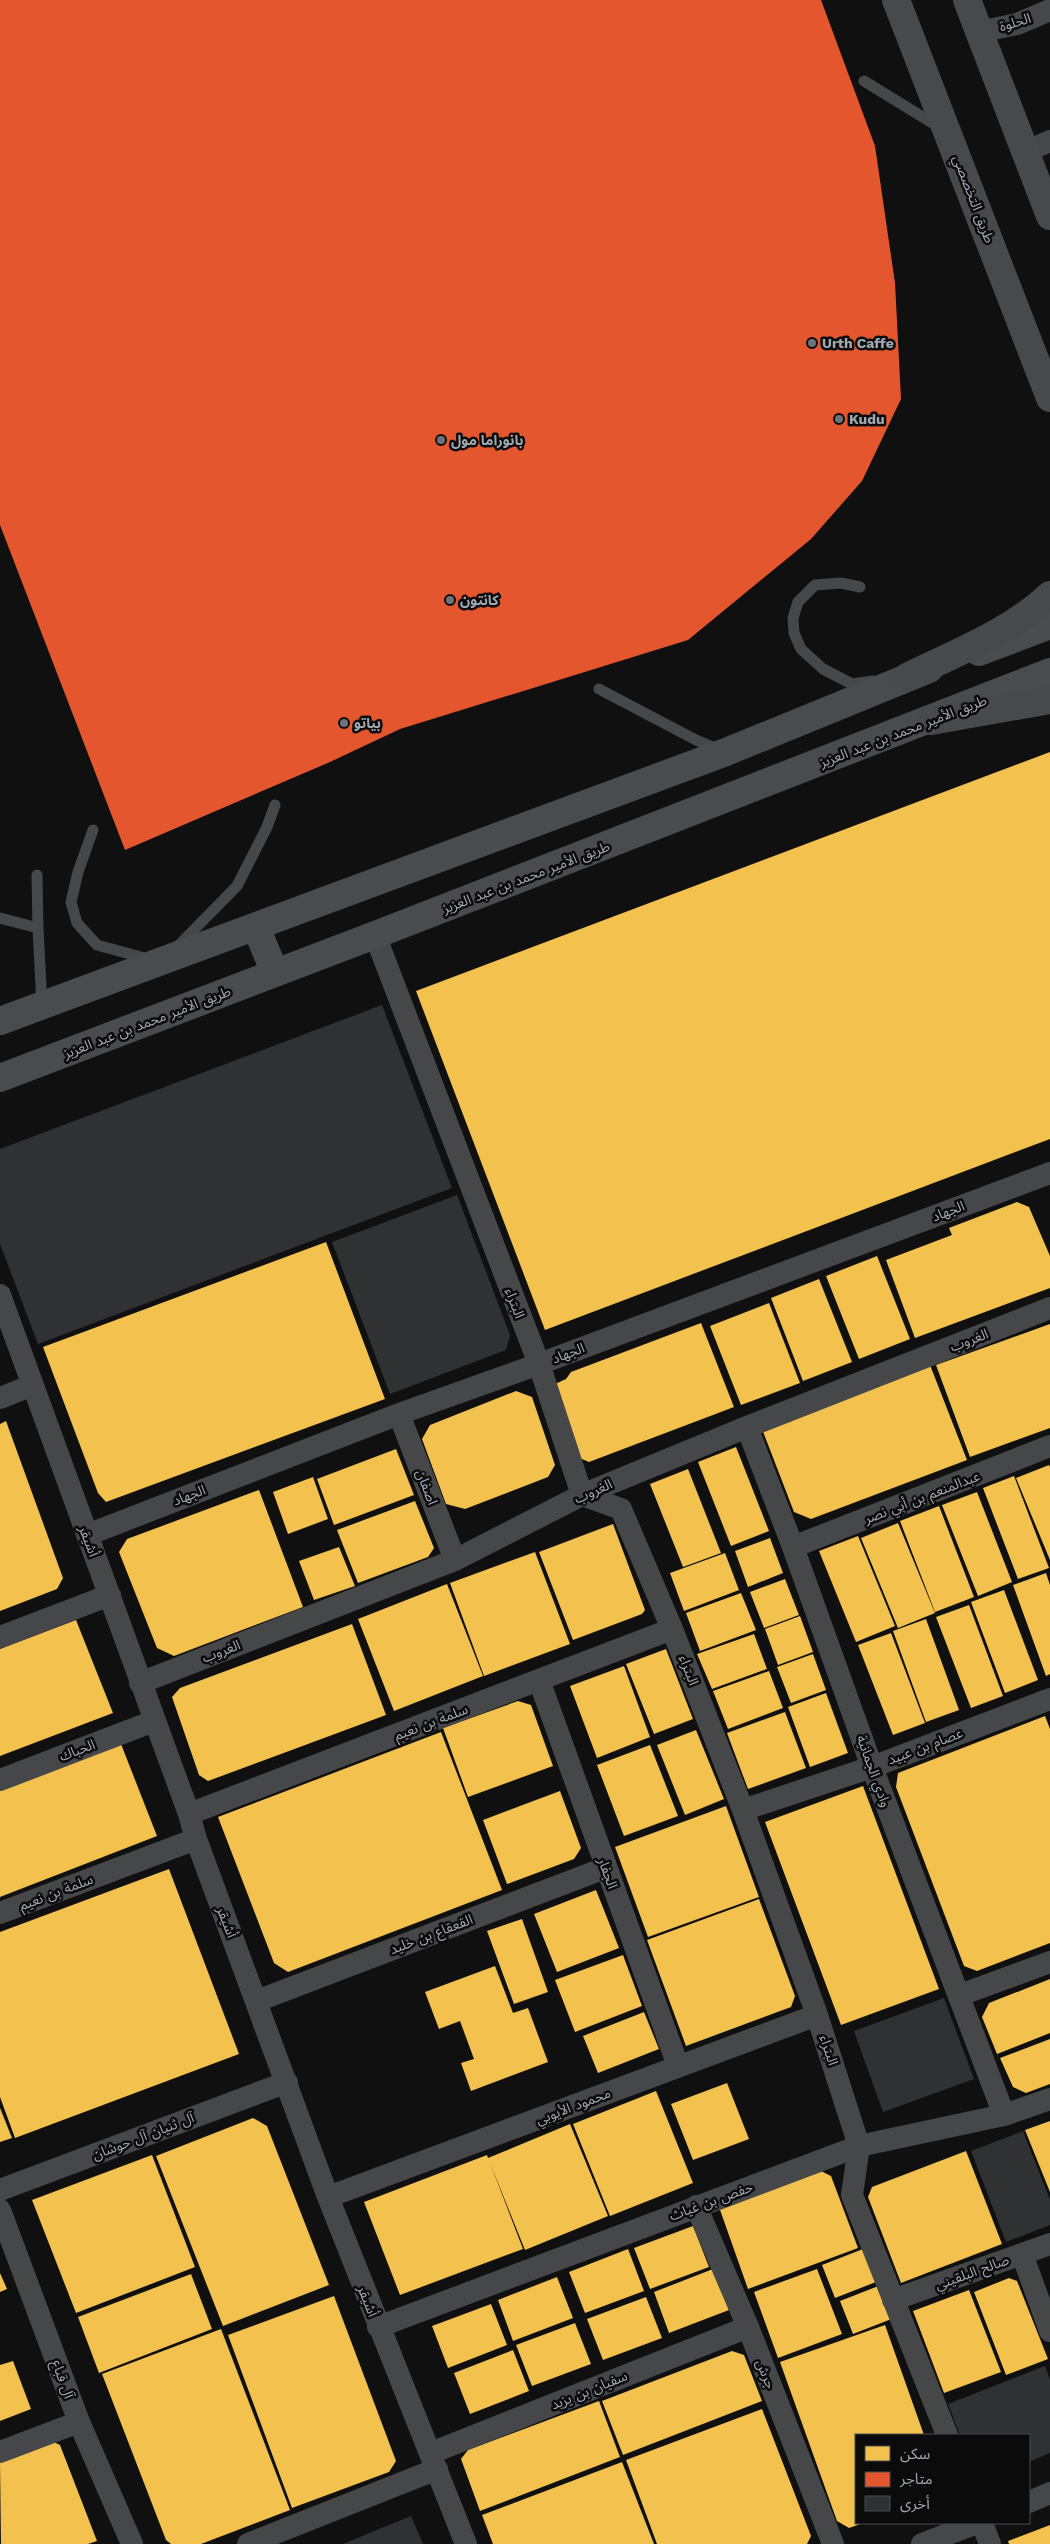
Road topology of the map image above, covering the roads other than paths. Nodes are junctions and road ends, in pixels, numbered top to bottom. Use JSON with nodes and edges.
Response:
{"nodes":[{"id":1,"x":896,"y":0,"type":"edge"},
{"id":2,"x":967,"y":0,"type":"edge"},
{"id":3,"x":1050,"y":10,"type":"edge"},
{"id":4,"x":979,"y":32,"type":"junction"},
{"id":5,"x":864,"y":81,"type":"dead end"},
{"id":6,"x":949,"y":133,"type":"junction"},
{"id":7,"x":1038,"y":146,"type":"edge"},
{"id":8,"x":1050,"y":216,"type":"edge"},
{"id":9,"x":1050,"y":398,"type":"edge"},
{"id":10,"x":860,"y":587,"type":"dead end"},
{"id":11,"x":1050,"y":595,"type":"edge"},
{"id":12,"x":1050,"y":625,"type":"edge"},
{"id":13,"x":1050,"y":672,"type":"edge"},
{"id":14,"x":907,"y":677,"type":"junction"},
{"id":15,"x":598,"y":689,"type":"dead end"},
{"id":16,"x":1050,"y":700,"type":"edge"},
{"id":17,"x":931,"y":720,"type":"junction"},
{"id":18,"x":726,"y":752,"type":"junction"},
{"id":19,"x":275,"y":805,"type":"dead end"},
{"id":20,"x":93,"y":830,"type":"dead end"},
{"id":21,"x":38,"y":875,"type":"dead end"},
{"id":22,"x":0,"y":918,"type":"edge"},
{"id":23,"x":256,"y":927,"type":"junction"},
{"id":24,"x":38,"y":928,"type":"junction"},
{"id":25,"x":376,"y":935,"type":"junction"},
{"id":26,"x":162,"y":962,"type":"junction"},
{"id":27,"x":275,"y":973,"type":"junction"},
{"id":28,"x":42,"y":1007,"type":"junction"},
{"id":29,"x":0,"y":1021,"type":"edge"},
{"id":30,"x":0,"y":1078,"type":"edge"},
{"id":31,"x":1049,"y":1178,"type":"edge"},
{"id":32,"x":0,"y":1294,"type":"edge"},
{"id":33,"x":1050,"y":1308,"type":"edge"},
{"id":34,"x":539,"y":1364,"type":"junction"},
{"id":35,"x":34,"y":1385,"type":"junction"},
{"id":36,"x":0,"y":1398,"type":"edge"},
{"id":37,"x":399,"y":1414,"type":"junction"},
{"id":38,"x":747,"y":1427,"type":"junction"},
{"id":39,"x":1050,"y":1446,"type":"edge"},
{"id":40,"x":582,"y":1495,"type":"junction"},
{"id":41,"x":87,"y":1535,"type":"junction"},
{"id":42,"x":793,"y":1547,"type":"junction"},
{"id":43,"x":455,"y":1560,"type":"junction"},
{"id":44,"x":110,"y":1595,"type":"junction"},
{"id":45,"x":672,"y":1629,"type":"junction"},
{"id":46,"x":0,"y":1637,"type":"edge"},
{"id":47,"x":538,"y":1680,"type":"junction"},
{"id":48,"x":140,"y":1683,"type":"junction"},
{"id":49,"x":1050,"y":1699,"type":"edge"},
{"id":50,"x":154,"y":1721,"type":"junction"},
{"id":51,"x":872,"y":1767,"type":"junction"},
{"id":52,"x":0,"y":1780,"type":"edge"},
{"id":53,"x":743,"y":1810,"type":"junction"},
{"id":54,"x":189,"y":1814,"type":"junction"},
{"id":55,"x":196,"y":1839,"type":"junction"},
{"id":56,"x":605,"y":1868,"type":"junction"},
{"id":57,"x":0,"y":1913,"type":"edge"},
{"id":58,"x":1050,"y":1962,"type":"edge"},
{"id":59,"x":960,"y":1995,"type":"junction"},
{"id":60,"x":257,"y":2001,"type":"junction"},
{"id":61,"x":817,"y":2015,"type":"junction"},
{"id":62,"x":678,"y":2066,"type":"junction"},
{"id":63,"x":287,"y":2082,"type":"junction"},
{"id":64,"x":1050,"y":2099,"type":"edge"},
{"id":65,"x":1004,"y":2115,"type":"junction"},
{"id":66,"x":859,"y":2146,"type":"junction"},
{"id":67,"x":0,"y":2190,"type":"edge"},
{"id":68,"x":328,"y":2198,"type":"junction"},
{"id":69,"x":696,"y":2206,"type":"junction"},
{"id":70,"x":0,"y":2210,"type":"edge"},
{"id":71,"x":1050,"y":2244,"type":"edge"},
{"id":72,"x":1022,"y":2254,"type":"junction"},
{"id":73,"x":893,"y":2300,"type":"junction"},
{"id":74,"x":378,"y":2327,"type":"junction"},
{"id":75,"x":748,"y":2328,"type":"junction"},
{"id":76,"x":1050,"y":2331,"type":"edge"},
{"id":77,"x":79,"y":2422,"type":"junction"},
{"id":78,"x":947,"y":2434,"type":"edge"},
{"id":79,"x":0,"y":2452,"type":"edge"},
{"id":80,"x":434,"y":2461,"type":"junction"},
{"id":81,"x":1050,"y":2493,"type":"edge"},
{"id":82,"x":1030,"y":2502,"type":"edge"},
{"id":83,"x":974,"y":2524,"type":"edge"},
{"id":84,"x":982,"y":2524,"type":"edge"},
{"id":85,"x":132,"y":2544,"type":"edge"},
{"id":86,"x":248,"y":2544,"type":"edge"},
{"id":87,"x":466,"y":2544,"type":"edge"},
{"id":88,"x":833,"y":2544,"type":"edge"},
{"id":89,"x":922,"y":2544,"type":"edge"},
{"id":90,"x":990,"y":2544,"type":"edge"}],
"edges":[{"from":1,"to":6,"type":"main road","name":"طريق التخصصي"},
{"from":2,"to":4,"type":"main road"},
{"from":3,"to":4,"type":"street","name":"الحلوة"},
{"from":4,"to":7,"type":"main road"},
{"from":5,"to":6,"type":"lane"},
{"from":6,"to":9,"type":"main road","name":"طريق التخصصي"},
{"from":7,"to":8,"type":"main road"},
{"from":10,"to":14,"type":"lane"},
{"from":11,"to":14,"type":"main road"},
{"from":12,"to":14,"type":"main road"},
{"from":13,"to":17,"type":"main road","name":"طريق الأمير محمد بن عبد العزيز"},
{"from":14,"to":18,"type":"main road"},
{"from":15,"to":18,"type":"lane"},
{"from":16,"to":17,"type":"main road"},
{"from":17,"to":25,"type":"main road","name":"طريق الأمير محمد بن عبد العزيز"},
{"from":18,"to":23,"type":"main road"},
{"from":19,"to":26,"type":"lane"},
{"from":20,"to":26,"type":"lane"},
{"from":21,"to":24,"type":"lane"},
{"from":22,"to":24,"type":"lane"},
{"from":23,"to":26,"type":"main road"},
{"from":23,"to":27,"type":"main road"},
{"from":24,"to":28,"type":"lane"},
{"from":25,"to":27,"type":"main road","name":"طريق الأمير محمد بن عبد العزيز"},
{"from":25,"to":34,"type":"street","name":"البتراء"},
{"from":26,"to":28,"type":"main road"},
{"from":27,"to":30,"type":"main road","name":"طريق الأمير محمد بن عبد العزيز"},
{"from":28,"to":29,"type":"main road"},
{"from":31,"to":34,"type":"street","name":"الجهاد"},
{"from":32,"to":35,"type":"street","name":"أشيقر"},
{"from":33,"to":38,"type":"street","name":"الغروب"},
{"from":34,"to":37,"type":"street","name":"الجهاد"},
{"from":34,"to":40,"type":"street","name":"البتراء"},
{"from":35,"to":36,"type":"street"},
{"from":35,"to":41,"type":"street","name":"أشيقر"},
{"from":37,"to":41,"type":"street","name":"الجهاد"},
{"from":37,"to":43,"type":"street","name":"اصفان"},
{"from":38,"to":40,"type":"street","name":"الغروب"},
{"from":38,"to":42,"type":"street","name":"وادي الجمانية"},
{"from":39,"to":42,"type":"street","name":"عبدالمنعم بن أبي نصر"},
{"from":40,"to":43,"type":"street","name":"الغروب"},
{"from":40,"to":45,"type":"street","name":"البتراء"},
{"from":41,"to":44,"type":"street","name":"أشيقر"},
{"from":42,"to":51,"type":"street","name":"وادي الجمانية"},
{"from":43,"to":48,"type":"street","name":"الغروب"},
{"from":44,"to":46,"type":"street"},
{"from":44,"to":48,"type":"street","name":"أشيقر"},
{"from":45,"to":47,"type":"street","name":"سلمة بن نعيم"},
{"from":45,"to":53,"type":"street","name":"البتراء"},
{"from":47,"to":54,"type":"street","name":"سلمة بن نعيم"},
{"from":47,"to":56,"type":"street","name":"الجفار"},
{"from":48,"to":50,"type":"street","name":"أشيقر"},
{"from":49,"to":51,"type":"street","name":"عصام بن عبيد"},
{"from":50,"to":52,"type":"street","name":"الحباك"},
{"from":50,"to":54,"type":"street","name":"أشيقر"},
{"from":51,"to":53,"type":"street","name":"عصام بن عبيد"},
{"from":51,"to":59,"type":"street","name":"وادي الجمانية"},
{"from":53,"to":61,"type":"street","name":"البتراء"},
{"from":54,"to":55,"type":"street","name":"أشيقر"},
{"from":55,"to":57,"type":"street","name":"سلمة بن نعيم"},
{"from":55,"to":60,"type":"street","name":"أشيقر"},
{"from":56,"to":60,"type":"street","name":"القعقاع بن خليد"},
{"from":56,"to":62,"type":"street","name":"الجفار"},
{"from":58,"to":59,"type":"street"},
{"from":59,"to":65,"type":"street","name":"وادي الجمانية"},
{"from":60,"to":63,"type":"street","name":"أشيقر"},
{"from":61,"to":62,"type":"street","name":"محمود الأيوبي"},
{"from":61,"to":66,"type":"street","name":"البتراء"},
{"from":62,"to":68,"type":"street","name":"محمود الأيوبي"},
{"from":63,"to":67,"type":"street","name":"آل ثنيان آل حوشان"},
{"from":63,"to":68,"type":"street","name":"أشيقر"},
{"from":64,"to":65,"type":"street","name":"حفص بن غياث"},
{"from":65,"to":66,"type":"street","name":"حفص بن غياث"},
{"from":66,"to":69,"type":"street","name":"حفص بن غياث"},
{"from":66,"to":73,"type":"street","name":"البتراء"},
{"from":68,"to":74,"type":"street","name":"أشيقر"},
{"from":69,"to":74,"type":"street","name":"حفص بن غياث"},
{"from":69,"to":75,"type":"street","name":"جرش"},
{"from":70,"to":77,"type":"street","name":"آل قباع"},
{"from":71,"to":72,"type":"street","name":"صالح البلقيني"},
{"from":72,"to":73,"type":"street","name":"صالح البلقيني"},
{"from":72,"to":76,"type":"street"},
{"from":73,"to":78,"type":"street","name":"البتراء"},
{"from":74,"to":80,"type":"street","name":"أشيقر"},
{"from":75,"to":80,"type":"street","name":"سفيان بن يزيد"},
{"from":75,"to":88,"type":"street","name":"جرش"},
{"from":77,"to":79,"type":"street"},
{"from":77,"to":85,"type":"street","name":"آل قباع"},
{"from":80,"to":86,"type":"street","name":"سفيان بن يزيد"},
{"from":80,"to":87,"type":"street","name":"أشيقر"},
{"from":81,"to":82,"type":"street"},
{"from":83,"to":89,"type":"street"},
{"from":84,"to":90,"type":"street"}]}
